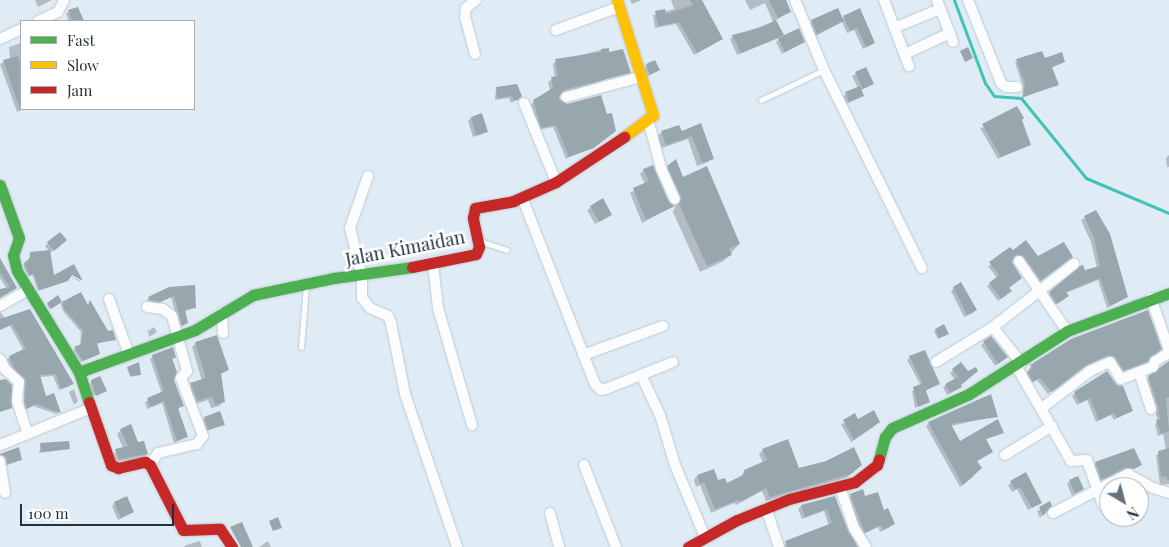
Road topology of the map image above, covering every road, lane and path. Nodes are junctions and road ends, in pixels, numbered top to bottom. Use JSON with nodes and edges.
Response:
{"nodes":[{"id":1,"x":64,"y":0,"type":"edge"},
{"id":2,"x":476,"y":0,"type":"edge"},
{"id":3,"x":795,"y":0,"type":"edge"},
{"id":4,"x":968,"y":0,"type":"edge"},
{"id":5,"x":887,"y":1,"type":"edge"},
{"id":6,"x":618,"y":3,"type":"edge"},
{"id":7,"x":938,"y":4,"type":"edge"},
{"id":8,"x":40,"y":20,"type":"edge"},
{"id":9,"x":894,"y":28,"type":"junction"},
{"id":10,"x":20,"y":29,"type":"edge"},
{"id":11,"x":556,"y":30,"type":"dead end"},
{"id":12,"x":0,"y":39,"type":"edge"},
{"id":13,"x":475,"y":54,"type":"dead end"},
{"id":14,"x":905,"y":54,"type":"junction"},
{"id":15,"x":909,"y":66,"type":"dead end"},
{"id":16,"x":824,"y":70,"type":"junction"},
{"id":17,"x":641,"y":77,"type":"junction"},
{"id":18,"x":1017,"y":87,"type":"dead end"},
{"id":19,"x":566,"y":97,"type":"dead end"},
{"id":20,"x":761,"y":100,"type":"dead end"},
{"id":21,"x":524,"y":104,"type":"dead end"},
{"id":22,"x":648,"y":120,"type":"junction"},
{"id":23,"x":368,"y":176,"type":"dead end"},
{"id":24,"x":556,"y":182,"type":"junction"},
{"id":25,"x":0,"y":186,"type":"edge"},
{"id":26,"x":522,"y":198,"type":"junction"},
{"id":27,"x":675,"y":198,"type":"dead end"},
{"id":28,"x":478,"y":240,"type":"junction"},
{"id":29,"x":506,"y":250,"type":"dead end"},
{"id":30,"x":1019,"y":261,"type":"dead end"},
{"id":31,"x":433,"y":264,"type":"junction"},
{"id":32,"x":1074,"y":264,"type":"dead end"},
{"id":33,"x":922,"y":268,"type":"dead end"},
{"id":34,"x":362,"y":276,"type":"junction"},
{"id":35,"x":306,"y":284,"type":"junction"},
{"id":36,"x":28,"y":290,"type":"junction"},
{"id":37,"x":1040,"y":292,"type":"junction"},
{"id":38,"x":1168,"y":295,"type":"edge"},
{"id":39,"x":1151,"y":298,"type":"junction"},
{"id":40,"x":109,"y":299,"type":"dead end"},
{"id":41,"x":0,"y":306,"type":"edge"},
{"id":42,"x":147,"y":306,"type":"dead end"},
{"id":43,"x":222,"y":313,"type":"junction"},
{"id":44,"x":663,"y":326,"type":"dead end"},
{"id":45,"x":994,"y":327,"type":"junction"},
{"id":46,"x":1067,"y":331,"type":"junction"},
{"id":47,"x":223,"y":333,"type":"dead end"},
{"id":48,"x":177,"y":336,"type":"junction"},
{"id":49,"x":301,"y":347,"type":"dead end"},
{"id":50,"x":1169,"y":351,"type":"edge"},
{"id":51,"x":129,"y":355,"type":"junction"},
{"id":52,"x":584,"y":355,"type":"junction"},
{"id":53,"x":0,"y":360,"type":"edge"},
{"id":54,"x":673,"y":362,"type":"dead end"},
{"id":55,"x":936,"y":362,"type":"dead end"},
{"id":56,"x":1019,"y":364,"type":"junction"},
{"id":57,"x":79,"y":372,"type":"junction"},
{"id":58,"x":1139,"y":372,"type":"junction"},
{"id":59,"x":642,"y":374,"type":"junction"},
{"id":60,"x":91,"y":408,"type":"junction"},
{"id":61,"x":1042,"y":408,"type":"junction"},
{"id":62,"x":1150,"y":409,"type":"dead end"},
{"id":63,"x":472,"y":425,"type":"dead end"},
{"id":64,"x":1052,"y":426,"type":"junction"},
{"id":65,"x":28,"y":434,"type":"junction"},
{"id":66,"x":0,"y":445,"type":"edge"},
{"id":67,"x":1005,"y":455,"type":"dead end"},
{"id":68,"x":0,"y":461,"type":"edge"},
{"id":69,"x":150,"y":465,"type":"junction"},
{"id":70,"x":584,"y":466,"type":"dead end"},
{"id":71,"x":1,"y":474,"type":"edge"},
{"id":72,"x":840,"y":487,"type":"junction"},
{"id":73,"x":1097,"y":488,"type":"junction"},
{"id":74,"x":5,"y":493,"type":"dead end"},
{"id":75,"x":1169,"y":493,"type":"edge"},
{"id":76,"x":1099,"y":494,"type":"edge"},
{"id":77,"x":766,"y":508,"type":"junction"},
{"id":78,"x":550,"y":513,"type":"dead end"},
{"id":79,"x":1054,"y":513,"type":"dead end"},
{"id":80,"x":705,"y":537,"type":"junction"},
{"id":81,"x":232,"y":547,"type":"edge"},
{"id":82,"x":458,"y":547,"type":"edge"},
{"id":83,"x":559,"y":547,"type":"edge"},
{"id":84,"x":616,"y":547,"type":"edge"},
{"id":85,"x":688,"y":547,"type":"edge"},
{"id":86,"x":778,"y":547,"type":"edge"},
{"id":87,"x":866,"y":547,"type":"edge"}],
"edges":[{"from":1,"to":8,"type":"street"},
{"from":2,"to":13,"type":"street"},
{"from":3,"to":16,"type":"street"},
{"from":4,"to":18,"type":"street"},
{"from":5,"to":9,"type":"street"},
{"from":6,"to":11,"type":"street"},
{"from":6,"to":17,"type":"street"},
{"from":7,"to":9,"type":"street"},
{"from":7,"to":14,"type":"street"},
{"from":9,"to":14,"type":"street"},
{"from":10,"to":12,"type":"street"},
{"from":14,"to":15,"type":"street"},
{"from":16,"to":20,"type":"lane"},
{"from":16,"to":33,"type":"street"},
{"from":17,"to":19,"type":"street"},
{"from":17,"to":22,"type":"street"},
{"from":21,"to":24,"type":"street"},
{"from":22,"to":24,"type":"street","name":"Jalan Kimaidan"},
{"from":22,"to":27,"type":"street"},
{"from":23,"to":34,"type":"street"},
{"from":24,"to":26,"type":"street","name":"Jalan Kimaidan"},
{"from":25,"to":36,"type":"street"},
{"from":26,"to":28,"type":"street","name":"Jalan Kimaidan"},
{"from":26,"to":52,"type":"street"},
{"from":28,"to":29,"type":"lane"},
{"from":28,"to":31,"type":"street","name":"Jalan Kimaidan"},
{"from":30,"to":37,"type":"street"},
{"from":31,"to":34,"type":"street","name":"Jalan Kimaidan"},
{"from":31,"to":63,"type":"street"},
{"from":32,"to":37,"type":"street"},
{"from":34,"to":35,"type":"street","name":"Jalan Kimaidan"},
{"from":34,"to":82,"type":"street"},
{"from":35,"to":43,"type":"street","name":"Jalan Kimaidan"},
{"from":35,"to":49,"type":"lane"},
{"from":36,"to":41,"type":"street"},
{"from":36,"to":57,"type":"street"},
{"from":37,"to":45,"type":"street"},
{"from":37,"to":46,"type":"street"},
{"from":38,"to":39,"type":"street"},
{"from":39,"to":46,"type":"street"},
{"from":39,"to":50,"type":"street"},
{"from":40,"to":51,"type":"street"},
{"from":42,"to":48,"type":"street"},
{"from":43,"to":47,"type":"street"},
{"from":43,"to":48,"type":"street","name":"Jalan Kimaidan"},
{"from":44,"to":52,"type":"street"},
{"from":45,"to":55,"type":"street"},
{"from":45,"to":56,"type":"street"},
{"from":46,"to":56,"type":"street"},
{"from":48,"to":51,"type":"street","name":"Jalan Kimaidan"},
{"from":48,"to":69,"type":"street"},
{"from":50,"to":58,"type":"street"},
{"from":51,"to":57,"type":"street","name":"Jalan Kimaidan"},
{"from":52,"to":59,"type":"street"},
{"from":53,"to":65,"type":"street"},
{"from":54,"to":59,"type":"street"},
{"from":56,"to":61,"type":"street"},
{"from":56,"to":72,"type":"street"},
{"from":57,"to":60,"type":"street"},
{"from":58,"to":61,"type":"street"},
{"from":58,"to":62,"type":"street"},
{"from":59,"to":80,"type":"street"},
{"from":60,"to":65,"type":"street"},
{"from":60,"to":69,"type":"street"},
{"from":61,"to":64,"type":"street"},
{"from":64,"to":67,"type":"street"},
{"from":64,"to":73,"type":"street"},
{"from":65,"to":66,"type":"street"},
{"from":68,"to":71,"type":"street"},
{"from":69,"to":81,"type":"street"},
{"from":70,"to":84,"type":"street"},
{"from":71,"to":74,"type":"street"},
{"from":72,"to":77,"type":"street"},
{"from":72,"to":87,"type":"street"},
{"from":73,"to":75,"type":"street"},
{"from":73,"to":76,"type":"street"},
{"from":73,"to":79,"type":"street"},
{"from":77,"to":80,"type":"street"},
{"from":77,"to":86,"type":"street"},
{"from":78,"to":83,"type":"street"},
{"from":80,"to":85,"type":"street"}]}
